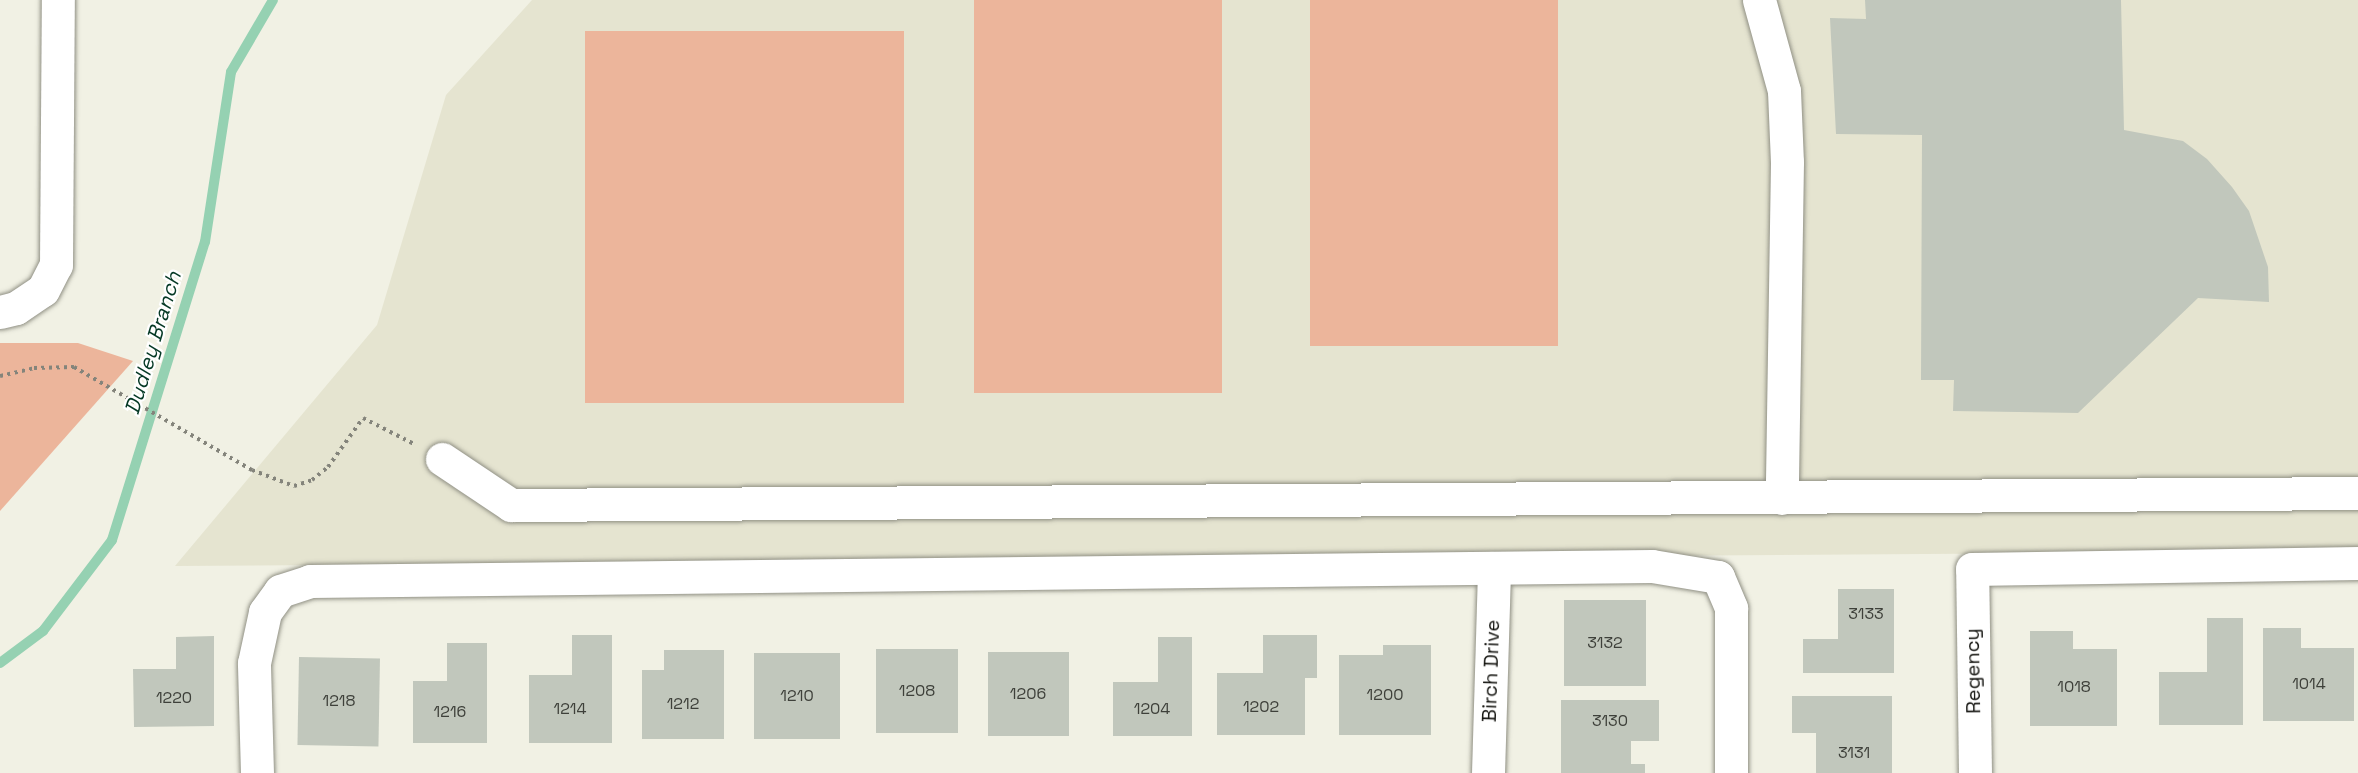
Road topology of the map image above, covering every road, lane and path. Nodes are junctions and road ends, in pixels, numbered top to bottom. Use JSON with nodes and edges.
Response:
{"nodes":[{"id":1,"x":58,"y":0,"type":"edge"},
{"id":2,"x":1759,"y":0,"type":"edge"},
{"id":3,"x":0,"y":312,"type":"edge"},
{"id":4,"x":0,"y":376,"type":"edge"},
{"id":5,"x":442,"y":459,"type":"joint"},
{"id":6,"x":2358,"y":493,"type":"edge"},
{"id":7,"x":1782,"y":498,"type":"junction"},
{"id":8,"x":2358,"y":563,"type":"edge"},
{"id":9,"x":1494,"y":568,"type":"junction"},
{"id":10,"x":257,"y":773,"type":"edge"},
{"id":11,"x":1488,"y":773,"type":"edge"},
{"id":12,"x":1731,"y":773,"type":"edge"},
{"id":13,"x":1975,"y":773,"type":"edge"}],
"edges":[{"from":1,"to":3,"type":"street"},
{"from":2,"to":7,"type":"street"},
{"from":4,"to":5,"type":"path"},
{"from":5,"to":7,"type":"street"},
{"from":6,"to":7,"type":"street"},
{"from":8,"to":13,"type":"street","name":"Regency"},
{"from":9,"to":10,"type":"street"},
{"from":9,"to":11,"type":"street","name":"Birch Drive"},
{"from":9,"to":12,"type":"street"}]}
